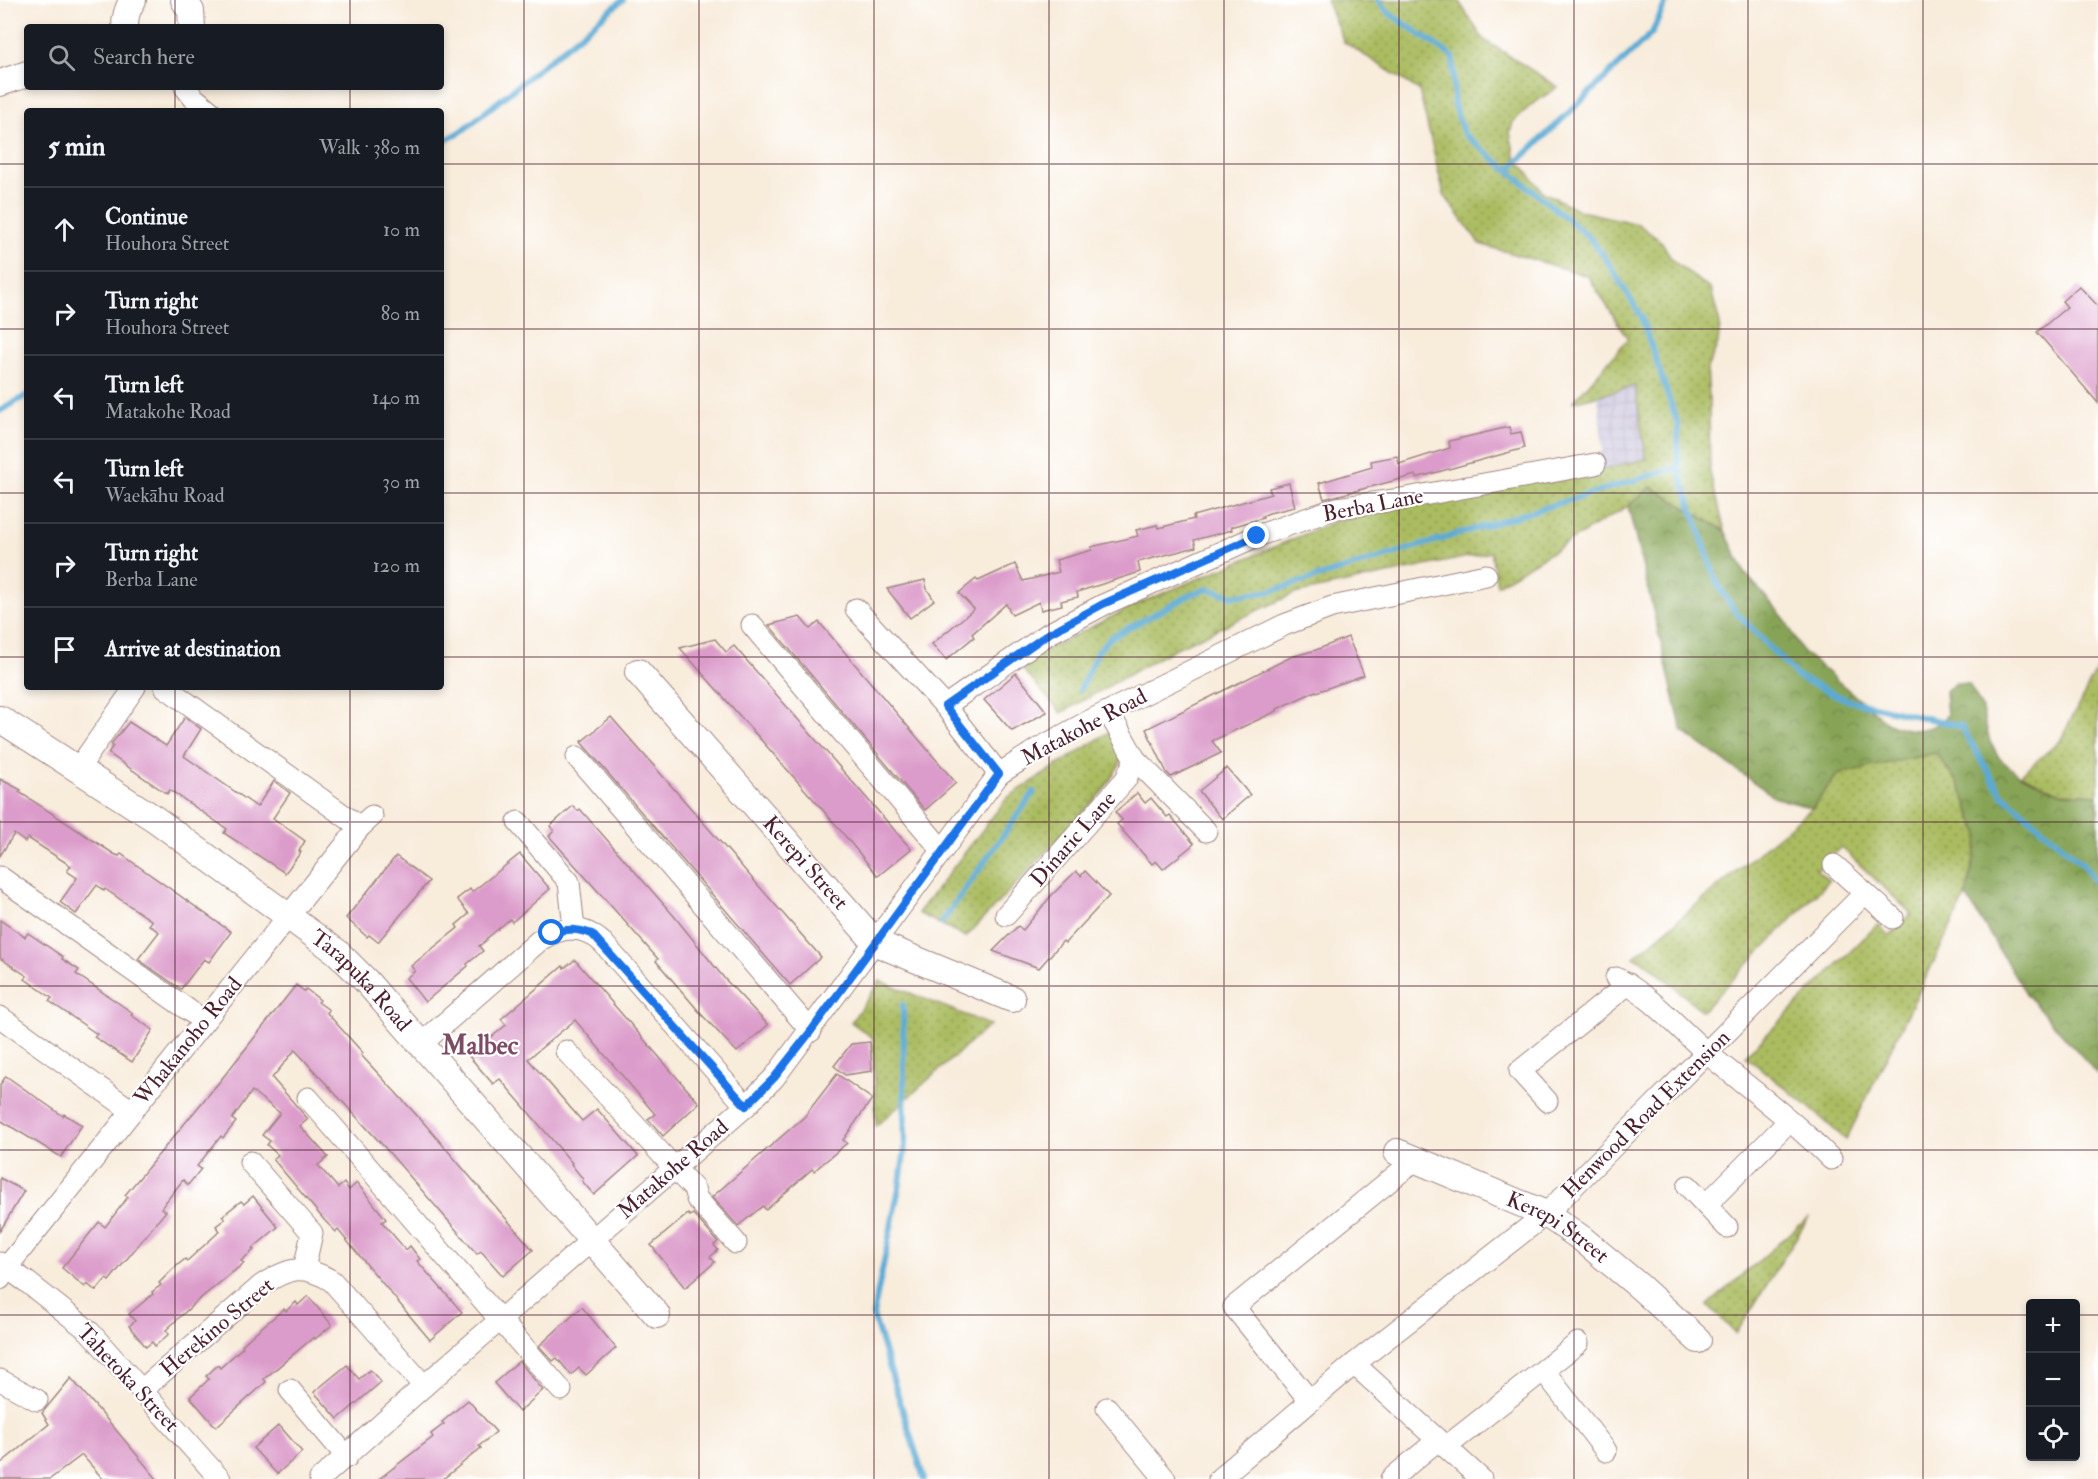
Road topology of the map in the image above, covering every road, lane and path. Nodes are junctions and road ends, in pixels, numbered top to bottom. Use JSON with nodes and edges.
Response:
{"nodes":[{"id":1,"x":24,"y":75,"type":"edge"},
{"id":2,"x":0,"y":83,"type":"edge"},
{"id":3,"x":188,"y":90,"type":"edge"},
{"id":4,"x":206,"y":90,"type":"edge"},
{"id":5,"x":206,"y":108,"type":"edge"},
{"id":6,"x":210,"y":108,"type":"edge"},
{"id":7,"x":1595,"y":464,"type":"dead end"},
{"id":8,"x":1486,"y":575,"type":"dead end"},
{"id":9,"x":856,"y":609,"type":"dead end"},
{"id":10,"x":752,"y":625,"type":"dead end"},
{"id":11,"x":638,"y":672,"type":"dead end"},
{"id":12,"x":133,"y":690,"type":"edge"},
{"id":13,"x":170,"y":690,"type":"edge"},
{"id":14,"x":945,"y":706,"type":"junction"},
{"id":15,"x":1109,"y":712,"type":"junction"},
{"id":16,"x":0,"y":719,"type":"edge"},
{"id":17,"x":578,"y":757,"type":"dead end"},
{"id":18,"x":1135,"y":759,"type":"junction"},
{"id":19,"x":78,"y":769,"type":"junction"},
{"id":20,"x":999,"y":774,"type":"junction"},
{"id":21,"x":518,"y":822,"type":"dead end"},
{"id":22,"x":1206,"y":831,"type":"dead end"},
{"id":23,"x":942,"y":850,"type":"junction"},
{"id":24,"x":1834,"y":865,"type":"dead end"},
{"id":25,"x":0,"y":877,"type":"edge"},
{"id":26,"x":1865,"y":893,"type":"junction"},
{"id":27,"x":1006,"y":915,"type":"dead end"},
{"id":28,"x":289,"y":916,"type":"junction"},
{"id":29,"x":1893,"y":918,"type":"dead end"},
{"id":30,"x":574,"y":929,"type":"junction"},
{"id":31,"x":876,"y":943,"type":"junction"},
{"id":32,"x":1011,"y":999,"type":"dead end"},
{"id":33,"x":0,"y":1017,"type":"edge"},
{"id":34,"x":204,"y":1022,"type":"junction"},
{"id":35,"x":811,"y":1031,"type":"junction"},
{"id":36,"x":421,"y":1044,"type":"junction"},
{"id":37,"x":566,"y":1051,"type":"dead end"},
{"id":38,"x":1707,"y":1053,"type":"junction"},
{"id":39,"x":308,"y":1098,"type":"dead end"},
{"id":40,"x":1547,"y":1101,"type":"dead end"},
{"id":41,"x":746,"y":1106,"type":"junction"},
{"id":42,"x":132,"y":1111,"type":"junction"},
{"id":43,"x":1790,"y":1121,"type":"junction"},
{"id":44,"x":1406,"y":1156,"type":"joint"},
{"id":45,"x":1831,"y":1159,"type":"dead end"},
{"id":46,"x":250,"y":1162,"type":"dead end"},
{"id":47,"x":674,"y":1169,"type":"junction"},
{"id":48,"x":1688,"y":1186,"type":"dead end"},
{"id":49,"x":1706,"y":1205,"type":"junction"},
{"id":50,"x":1546,"y":1214,"type":"junction"},
{"id":51,"x":1727,"y":1227,"type":"dead end"},
{"id":52,"x":591,"y":1240,"type":"junction"},
{"id":53,"x":736,"y":1243,"type":"dead end"},
{"id":54,"x":304,"y":1269,"type":"junction"},
{"id":55,"x":2,"y":1270,"type":"edge"},
{"id":56,"x":657,"y":1315,"type":"dead end"},
{"id":57,"x":501,"y":1321,"type":"junction"},
{"id":58,"x":1698,"y":1340,"type":"dead end"},
{"id":59,"x":1578,"y":1343,"type":"dead end"},
{"id":60,"x":1354,"y":1364,"type":"junction"},
{"id":61,"x":1544,"y":1371,"type":"junction"},
{"id":62,"x":0,"y":1380,"type":"edge"},
{"id":63,"x":424,"y":1386,"type":"junction"},
{"id":64,"x":142,"y":1390,"type":"junction"},
{"id":65,"x":290,"y":1390,"type":"dead end"},
{"id":66,"x":561,"y":1390,"type":"dead end"},
{"id":67,"x":37,"y":1400,"type":"dead end"},
{"id":68,"x":1310,"y":1401,"type":"junction"},
{"id":69,"x":1107,"y":1408,"type":"dead end"},
{"id":70,"x":1442,"y":1444,"type":"junction"},
{"id":71,"x":1606,"y":1451,"type":"dead end"},
{"id":72,"x":347,"y":1457,"type":"junction"},
{"id":73,"x":220,"y":1479,"type":"edge"},
{"id":74,"x":320,"y":1479,"type":"edge"},
{"id":75,"x":1165,"y":1479,"type":"edge"},
{"id":76,"x":1219,"y":1479,"type":"edge"},
{"id":77,"x":1391,"y":1479,"type":"edge"},
{"id":78,"x":1481,"y":1479,"type":"edge"}],
"edges":[{"from":1,"to":2,"type":"street"},
{"from":3,"to":5,"type":"street"},
{"from":4,"to":6,"type":"street"},
{"from":7,"to":14,"type":"street","name":"Berba Lane"},
{"from":8,"to":15,"type":"street","name":"Matakohe Road"},
{"from":9,"to":14,"type":"street"},
{"from":10,"to":23,"type":"street"},
{"from":11,"to":31,"type":"street","name":"Kerepi Street"},
{"from":12,"to":19,"type":"street"},
{"from":13,"to":28,"type":"street","name":"Whakanoho Road"},
{"from":14,"to":20,"type":"street"},
{"from":15,"to":18,"type":"street"},
{"from":15,"to":20,"type":"street","name":"Matakohe Road"},
{"from":16,"to":19,"type":"street","name":"Tarapuka Road"},
{"from":17,"to":35,"type":"street"},
{"from":18,"to":22,"type":"street"},
{"from":18,"to":27,"type":"street","name":"Dinaric Lane"},
{"from":19,"to":28,"type":"street","name":"Tarapuka Road"},
{"from":20,"to":23,"type":"street","name":"Matakohe Road"},
{"from":21,"to":30,"type":"street"},
{"from":23,"to":31,"type":"street","name":"Matakohe Road"},
{"from":24,"to":26,"type":"street"},
{"from":25,"to":34,"type":"street"},
{"from":26,"to":29,"type":"street"},
{"from":26,"to":38,"type":"street","name":"Henwood Road Extension"},
{"from":28,"to":34,"type":"street","name":"Whakanoho Road"},
{"from":28,"to":36,"type":"street","name":"Tarapuka Road"},
{"from":30,"to":36,"type":"street"},
{"from":30,"to":41,"type":"street"},
{"from":31,"to":32,"type":"street","name":"Kerepi Street"},
{"from":31,"to":35,"type":"street","name":"Matakohe Road"},
{"from":33,"to":42,"type":"street"},
{"from":34,"to":42,"type":"street","name":"Whakanoho Road"},
{"from":35,"to":41,"type":"street","name":"Matakohe Road"},
{"from":36,"to":52,"type":"street","name":"Tarapuka Road"},
{"from":37,"to":47,"type":"street"},
{"from":38,"to":40,"type":"street"},
{"from":38,"to":43,"type":"street"},
{"from":38,"to":50,"type":"street","name":"Henwood Road Extension"},
{"from":39,"to":57,"type":"street"},
{"from":41,"to":47,"type":"street","name":"Matakohe Road"},
{"from":42,"to":55,"type":"street","name":"Whakanoho Road"},
{"from":43,"to":45,"type":"street"},
{"from":43,"to":49,"type":"street"},
{"from":44,"to":50,"type":"street","name":"Kerepi Street"},
{"from":44,"to":68,"type":"street"},
{"from":46,"to":54,"type":"street"},
{"from":47,"to":52,"type":"street","name":"Matakohe Road"},
{"from":47,"to":53,"type":"street"},
{"from":48,"to":49,"type":"street"},
{"from":49,"to":51,"type":"street"},
{"from":50,"to":58,"type":"street","name":"Kerepi Street"},
{"from":50,"to":60,"type":"street","name":"Henwood Road Extension"},
{"from":52,"to":56,"type":"street","name":"Tarapuka Road"},
{"from":52,"to":57,"type":"street","name":"Matakohe Road"},
{"from":54,"to":63,"type":"street"},
{"from":54,"to":64,"type":"street","name":"Herekino Street"},
{"from":55,"to":64,"type":"street","name":"Tahetoka Street"},
{"from":57,"to":63,"type":"street","name":"Matakohe Road"},
{"from":57,"to":66,"type":"street"},
{"from":59,"to":61,"type":"street"},
{"from":60,"to":68,"type":"street","name":"Henwood Road Extension"},
{"from":60,"to":70,"type":"street"},
{"from":61,"to":70,"type":"street"},
{"from":61,"to":71,"type":"street"},
{"from":62,"to":67,"type":"street"},
{"from":63,"to":72,"type":"street","name":"Matakohe Road"},
{"from":64,"to":73,"type":"street","name":"Tahetoka Street"},
{"from":65,"to":72,"type":"street"},
{"from":68,"to":76,"type":"street","name":"Henwood Road Extension"},
{"from":69,"to":75,"type":"street"},
{"from":70,"to":77,"type":"street"},
{"from":70,"to":78,"type":"street"},
{"from":72,"to":74,"type":"street","name":"Matakohe Road"}]}
